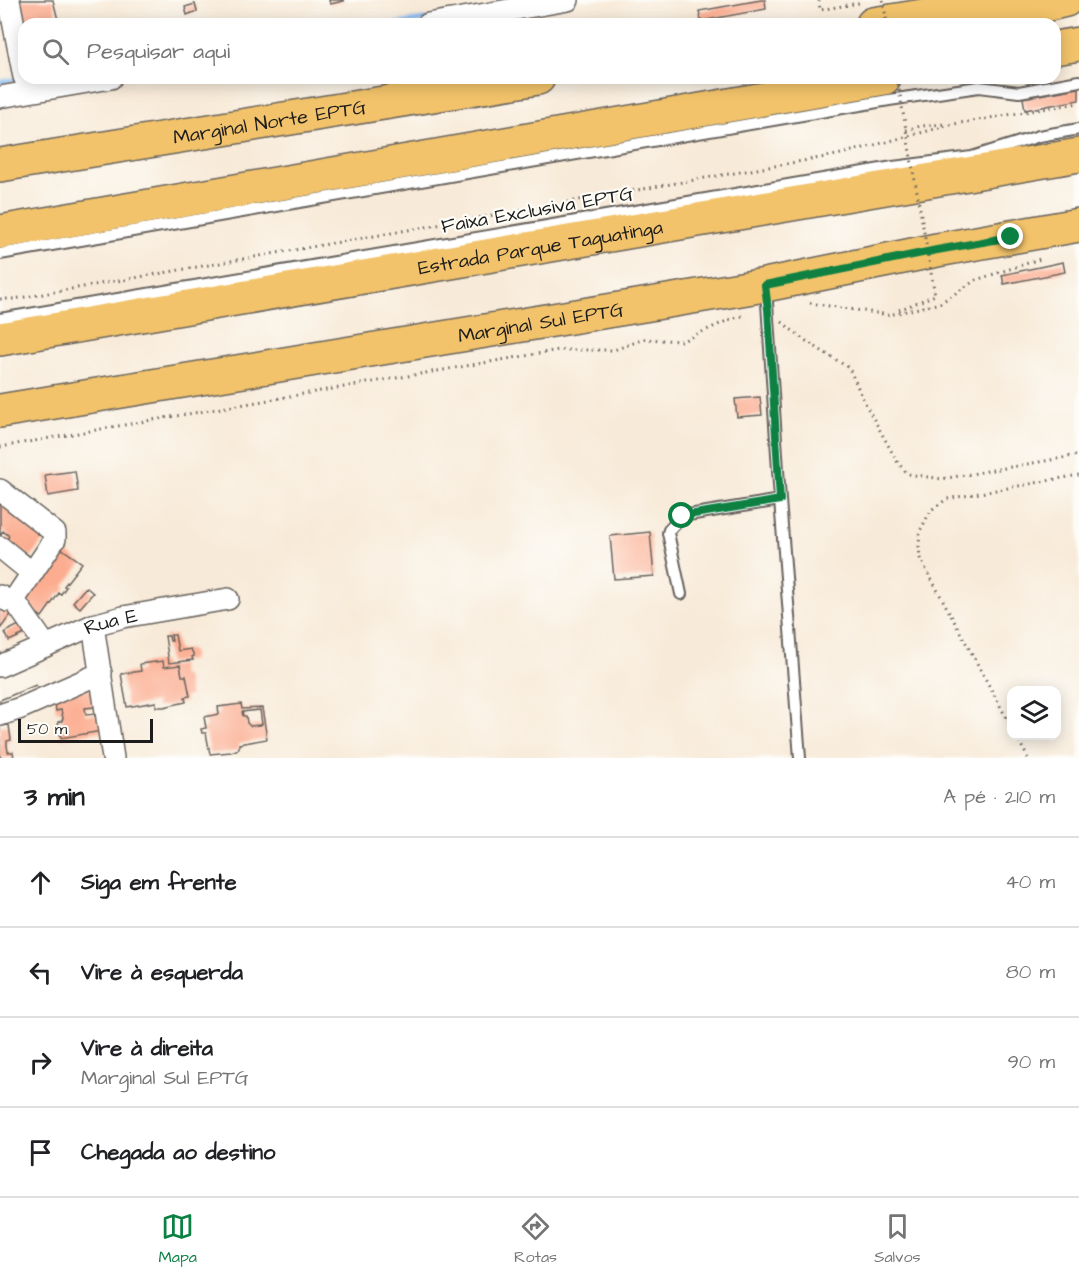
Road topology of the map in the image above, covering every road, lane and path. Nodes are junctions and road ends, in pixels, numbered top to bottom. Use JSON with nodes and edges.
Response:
{"nodes":[{"id":1,"x":9,"y":0,"type":"edge"},
{"id":2,"x":568,"y":0,"type":"edge"},
{"id":3,"x":819,"y":0,"type":"edge"},
{"id":4,"x":883,"y":0,"type":"edge"},
{"id":5,"x":1055,"y":3,"type":"edge"},
{"id":6,"x":997,"y":9,"type":"edge"},
{"id":7,"x":869,"y":13,"type":"edge"},
{"id":8,"x":463,"y":18,"type":"edge"},
{"id":9,"x":886,"y":18,"type":"edge"},
{"id":10,"x":1079,"y":44,"type":"edge"},
{"id":11,"x":18,"y":46,"type":"edge"},
{"id":12,"x":1061,"y":47,"type":"edge"},
{"id":13,"x":1079,"y":81,"type":"edge"},
{"id":14,"x":22,"y":84,"type":"edge"},
{"id":15,"x":501,"y":84,"type":"edge"},
{"id":16,"x":768,"y":84,"type":"edge"},
{"id":17,"x":849,"y":84,"type":"edge"},
{"id":18,"x":898,"y":84,"type":"edge"},
{"id":19,"x":0,"y":97,"type":"edge"},
{"id":20,"x":1079,"y":103,"type":"edge"},
{"id":21,"x":636,"y":121,"type":"junction"},
{"id":22,"x":954,"y":124,"type":"junction"},
{"id":23,"x":1079,"y":129,"type":"edge"},
{"id":24,"x":906,"y":130,"type":"junction"},
{"id":25,"x":1079,"y":156,"type":"edge"},
{"id":26,"x":0,"y":165,"type":"edge"},
{"id":27,"x":1079,"y":174,"type":"edge"},
{"id":28,"x":947,"y":177,"type":"junction"},
{"id":29,"x":1079,"y":225,"type":"edge"},
{"id":30,"x":0,"y":232,"type":"edge"},
{"id":31,"x":0,"y":254,"type":"edge"},
{"id":32,"x":1048,"y":257,"type":"dead end"},
{"id":33,"x":767,"y":297,"type":"junction"},
{"id":34,"x":0,"y":299,"type":"edge"},
{"id":35,"x":889,"y":315,"type":"junction"},
{"id":36,"x":0,"y":319,"type":"edge"},
{"id":37,"x":0,"y":339,"type":"edge"},
{"id":38,"x":0,"y":411,"type":"edge"},
{"id":39,"x":0,"y":447,"type":"edge"},
{"id":40,"x":1079,"y":455,"type":"edge"},
{"id":41,"x":1079,"y":475,"type":"edge"},
{"id":42,"x":0,"y":490,"type":"edge"},
{"id":43,"x":780,"y":500,"type":"junction"},
{"id":44,"x":0,"y":547,"type":"edge"},
{"id":45,"x":33,"y":573,"type":"junction"},
{"id":46,"x":681,"y":594,"type":"dead end"},
{"id":47,"x":7,"y":598,"type":"edge"},
{"id":48,"x":228,"y":599,"type":"dead end"},
{"id":49,"x":93,"y":625,"type":"junction"},
{"id":50,"x":46,"y":646,"type":"junction"},
{"id":51,"x":4,"y":660,"type":"edge"},
{"id":52,"x":100,"y":673,"type":"junction"},
{"id":53,"x":0,"y":715,"type":"edge"},
{"id":54,"x":1007,"y":721,"type":"edge"},
{"id":55,"x":1019,"y":740,"type":"edge"},
{"id":56,"x":113,"y":758,"type":"edge"},
{"id":57,"x":800,"y":758,"type":"edge"},
{"id":58,"x":1028,"y":758,"type":"edge"}],
"edges":[{"from":1,"to":11,"type":"street"},
{"from":2,"to":8,"type":"street"},
{"from":3,"to":7,"type":"path"},
{"from":4,"to":9,"type":"path","bridge":true},
{"from":5,"to":6,"type":"main road"},
{"from":6,"to":7,"type":"main road"},
{"from":10,"to":12,"type":"main road"},
{"from":13,"to":31,"type":"lane"},
{"from":14,"to":19,"type":"street"},
{"from":15,"to":26,"type":"main road","name":"Marginal Norte EPTG"},
{"from":16,"to":21,"type":"main road"},
{"from":17,"to":21,"type":"main road"},
{"from":18,"to":24,"type":"path","bridge":true},
{"from":20,"to":22,"type":"path"},
{"from":21,"to":30,"type":"main road"},
{"from":22,"to":24,"type":"path"},
{"from":22,"to":34,"type":"path"},
{"from":23,"to":36,"type":"lane","name":"Faixa Exclusiva EPTG"},
{"from":24,"to":35,"type":"path","bridge":true},
{"from":25,"to":28,"type":"main road","name":"Estrada Parque Taguatinga"},
{"from":27,"to":28,"type":"main road"},
{"from":28,"to":37,"type":"main road","name":"Estrada Parque Taguatinga"},
{"from":29,"to":33,"type":"main road","name":"Marginal Sul EPTG"},
{"from":32,"to":35,"type":"path"},
{"from":33,"to":35,"type":"path"},
{"from":33,"to":38,"type":"main road","name":"Marginal Sul EPTG"},
{"from":33,"to":39,"type":"path"},
{"from":33,"to":40,"type":"path"},
{"from":33,"to":43,"type":"lane"},
{"from":41,"to":54,"type":"path"},
{"from":42,"to":45,"type":"street"},
{"from":43,"to":46,"type":"lane"},
{"from":43,"to":57,"type":"lane"},
{"from":44,"to":45,"type":"street"},
{"from":45,"to":47,"type":"street"},
{"from":47,"to":50,"type":"street"},
{"from":48,"to":49,"type":"street","name":"Rua E"},
{"from":49,"to":50,"type":"street","name":"Rua E"},
{"from":49,"to":52,"type":"street"},
{"from":50,"to":51,"type":"street","name":"Rua E"},
{"from":52,"to":53,"type":"street"},
{"from":52,"to":56,"type":"street"},
{"from":55,"to":58,"type":"path"}]}
